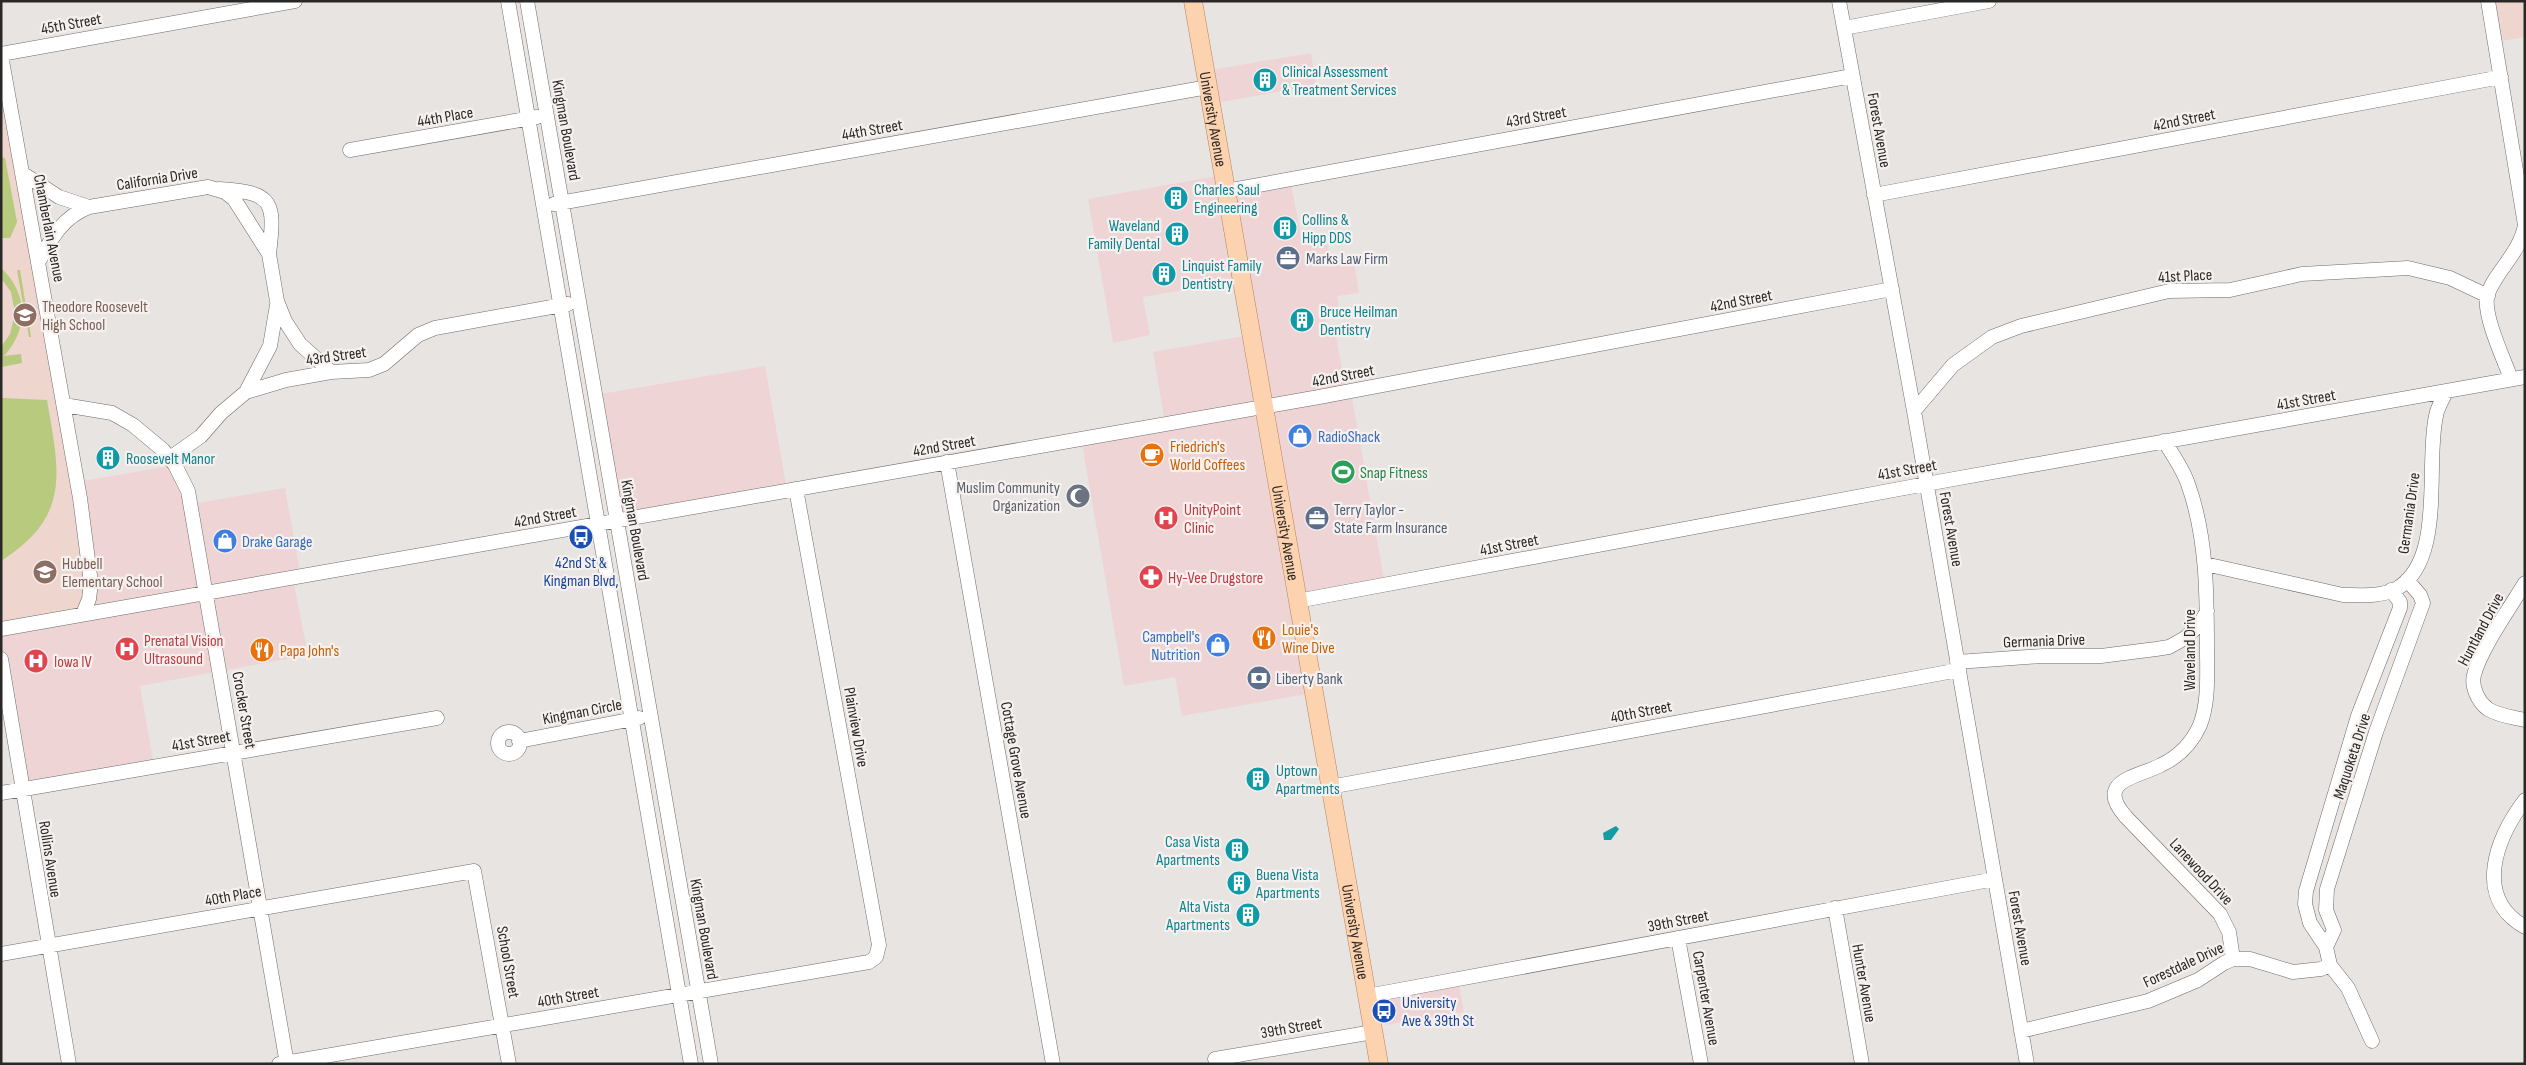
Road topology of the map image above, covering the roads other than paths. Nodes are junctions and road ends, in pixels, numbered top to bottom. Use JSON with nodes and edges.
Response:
{"nodes":[{"id":1,"x":295,"y":1,"type":"edge"},
{"id":2,"x":508,"y":1,"type":"edge"},
{"id":3,"x":527,"y":1,"type":"edge"},
{"id":4,"x":1193,"y":1,"type":"edge"},
{"id":5,"x":1839,"y":1,"type":"edge"},
{"id":6,"x":1989,"y":1,"type":"edge"},
{"id":7,"x":2488,"y":1,"type":"edge"},
{"id":8,"x":1844,"y":28,"type":"junction"},
{"id":9,"x":1,"y":54,"type":"edge"},
{"id":10,"x":1852,"y":76,"type":"junction"},
{"id":11,"x":2501,"y":77,"type":"junction"},
{"id":12,"x":1208,"y":87,"type":"junction"},
{"id":13,"x":546,"y":115,"type":"junction"},
{"id":14,"x":528,"y":119,"type":"junction"},
{"id":15,"x":350,"y":150,"type":"dead end"},
{"id":16,"x":22,"y":173,"type":"junction"},
{"id":17,"x":216,"y":189,"type":"junction"},
{"id":18,"x":1226,"y":191,"type":"junction"},
{"id":19,"x":1874,"y":195,"type":"junction"},
{"id":20,"x":562,"y":202,"type":"junction"},
{"id":21,"x":543,"y":206,"type":"junction"},
{"id":22,"x":89,"y":207,"type":"junction"},
{"id":23,"x":269,"y":254,"type":"junction"},
{"id":24,"x":39,"y":261,"type":"junction"},
{"id":25,"x":1892,"y":289,"type":"junction"},
{"id":26,"x":2488,"y":296,"type":"junction"},
{"id":27,"x":278,"y":301,"type":"junction"},
{"id":28,"x":579,"y":302,"type":"junction"},
{"id":29,"x":560,"y":305,"type":"junction"},
{"id":30,"x":331,"y":372,"type":"junction"},
{"id":31,"x":2518,"y":378,"type":"edge"},
{"id":32,"x":246,"y":392,"type":"junction"},
{"id":33,"x":2446,"y":392,"type":"junction"},
{"id":34,"x":64,"y":405,"type":"junction"},
{"id":35,"x":1263,"y":407,"type":"junction"},
{"id":36,"x":1914,"y":411,"type":"junction"},
{"id":37,"x":2164,"y":442,"type":"junction"},
{"id":38,"x":170,"y":458,"type":"junction"},
{"id":39,"x":947,"y":462,"type":"junction"},
{"id":40,"x":1926,"y":484,"type":"junction"},
{"id":41,"x":796,"y":489,"type":"junction"},
{"id":42,"x":616,"y":521,"type":"junction"},
{"id":43,"x":598,"y":524,"type":"junction"},
{"id":44,"x":2205,"y":564,"type":"junction"},
{"id":45,"x":2407,"y":580,"type":"junction"},
{"id":46,"x":2525,"y":583,"type":"edge"},
{"id":47,"x":2391,"y":590,"type":"junction"},
{"id":48,"x":207,"y":594,"type":"junction"},
{"id":49,"x":1297,"y":601,"type":"junction"},
{"id":50,"x":2207,"y":611,"type":"junction"},
{"id":51,"x":83,"y":614,"type":"junction"},
{"id":52,"x":1,"y":629,"type":"edge"},
{"id":53,"x":1,"y":659,"type":"edge"},
{"id":54,"x":1958,"y":666,"type":"junction"},
{"id":55,"x":650,"y":715,"type":"junction"},
{"id":56,"x":437,"y":718,"type":"dead end"},
{"id":57,"x":632,"y":719,"type":"junction"},
{"id":58,"x":2525,"y":720,"type":"edge"},
{"id":59,"x":519,"y":741,"type":"dead end"},
{"id":60,"x":235,"y":752,"type":"junction"},
{"id":61,"x":1330,"y":787,"type":"junction"},
{"id":62,"x":22,"y":789,"type":"junction"},
{"id":63,"x":1,"y":793,"type":"edge"},
{"id":64,"x":2525,"y":800,"type":"edge"},
{"id":65,"x":2126,"y":817,"type":"joint"},
{"id":66,"x":470,"y":870,"type":"joint"},
{"id":67,"x":1995,"y":879,"type":"junction"},
{"id":68,"x":261,"y":908,"type":"junction"},
{"id":69,"x":1834,"y":908,"type":"junction"},
{"id":70,"x":2525,"y":927,"type":"edge"},
{"id":71,"x":1678,"y":938,"type":"junction"},
{"id":72,"x":48,"y":946,"type":"junction"},
{"id":73,"x":2326,"y":947,"type":"junction"},
{"id":74,"x":1,"y":954,"type":"edge"},
{"id":75,"x":2233,"y":959,"type":"junction"},
{"id":76,"x":863,"y":963,"type":"joint"},
{"id":77,"x":2330,"y":965,"type":"junction"},
{"id":78,"x":698,"y":991,"type":"junction"},
{"id":79,"x":679,"y":994,"type":"junction"},
{"id":80,"x":1367,"y":996,"type":"junction"},
{"id":81,"x":502,"y":1025,"type":"junction"},
{"id":82,"x":2021,"y":1031,"type":"junction"},
{"id":83,"x":1373,"y":1032,"type":"junction"},
{"id":84,"x":2372,"y":1041,"type":"dead end"},
{"id":85,"x":1215,"y":1059,"type":"dead end"},
{"id":86,"x":284,"y":1063,"type":"edge"},
{"id":87,"x":69,"y":1064,"type":"edge"},
{"id":88,"x":509,"y":1064,"type":"edge"},
{"id":89,"x":692,"y":1064,"type":"edge"},
{"id":90,"x":711,"y":1064,"type":"edge"},
{"id":91,"x":1053,"y":1064,"type":"edge"},
{"id":92,"x":1378,"y":1064,"type":"edge"},
{"id":93,"x":1701,"y":1064,"type":"edge"},
{"id":94,"x":1862,"y":1064,"type":"edge"},
{"id":95,"x":2027,"y":1064,"type":"edge"}],
"edges":[{"from":1,"to":9,"type":"street","name":"45th Street"},
{"from":2,"to":14,"type":"street"},
{"from":3,"to":13,"type":"street","name":"Kingman Boulevard"},
{"from":4,"to":12,"type":"main road","name":"University Avenue"},
{"from":5,"to":8,"type":"street","name":"Forest Avenue"},
{"from":6,"to":8,"type":"street"},
{"from":7,"to":11,"type":"street"},
{"from":8,"to":10,"type":"street","name":"Forest Avenue"},
{"from":9,"to":16,"type":"street","name":"Chamberlain Avenue"},
{"from":10,"to":18,"type":"street","name":"43rd Street"},
{"from":10,"to":19,"type":"street","name":"Forest Avenue"},
{"from":11,"to":19,"type":"street","name":"42nd Street"},
{"from":11,"to":26,"type":"street"},
{"from":12,"to":18,"type":"main road","name":"University Avenue"},
{"from":12,"to":20,"type":"street","name":"44th Street"},
{"from":13,"to":14,"type":"street","name":"44th Place"},
{"from":13,"to":20,"type":"street","name":"Kingman Boulevard"},
{"from":14,"to":15,"type":"street","name":"44th Place"},
{"from":14,"to":21,"type":"street"},
{"from":16,"to":22,"type":"street","name":"California Drive"},
{"from":16,"to":24,"type":"street","name":"Chamberlain Avenue"},
{"from":17,"to":22,"type":"street","name":"California Drive"},
{"from":17,"to":23,"type":"street","name":"California Drive"},
{"from":17,"to":23,"type":"street"},
{"from":18,"to":35,"type":"main road","name":"University Avenue"},
{"from":19,"to":25,"type":"street","name":"Forest Avenue"},
{"from":20,"to":21,"type":"street","name":"44th Street"},
{"from":20,"to":28,"type":"street","name":"Kingman Boulevard"},
{"from":21,"to":29,"type":"street"},
{"from":22,"to":24,"type":"street","name":"California Drive"},
{"from":23,"to":27,"type":"street","name":"California Drive"},
{"from":24,"to":34,"type":"street","name":"Chamberlain Avenue"},
{"from":25,"to":35,"type":"street","name":"42nd Street"},
{"from":25,"to":36,"type":"street","name":"Forest Avenue"},
{"from":26,"to":31,"type":"street"},
{"from":26,"to":36,"type":"street","name":"41st Place"},
{"from":27,"to":30,"type":"street","name":"California Drive"},
{"from":27,"to":32,"type":"street","name":"California Drive"},
{"from":28,"to":29,"type":"street","name":"43rd Street"},
{"from":28,"to":42,"type":"street","name":"Kingman Boulevard"},
{"from":29,"to":30,"type":"street","name":"43rd Street"},
{"from":29,"to":43,"type":"street"},
{"from":30,"to":32,"type":"street","name":"43rd Street"},
{"from":31,"to":33,"type":"street","name":"41st Street"},
{"from":32,"to":38,"type":"street","name":"43rd Street"},
{"from":33,"to":37,"type":"street","name":"41st Street"},
{"from":33,"to":45,"type":"street","name":"Germania Drive"},
{"from":34,"to":38,"type":"street","name":"Crocker Street"},
{"from":34,"to":51,"type":"street","name":"Chamberlain Avenue"},
{"from":35,"to":39,"type":"street","name":"42nd Street"},
{"from":35,"to":49,"type":"main road","name":"University Avenue"},
{"from":36,"to":40,"type":"street","name":"Forest Avenue"},
{"from":37,"to":40,"type":"street","name":"41st Street"},
{"from":37,"to":44,"type":"street","name":"Waveland Drive"},
{"from":38,"to":48,"type":"street","name":"Crocker Street"},
{"from":39,"to":41,"type":"street","name":"42nd Street"},
{"from":39,"to":91,"type":"street","name":"Cottage Grove Avenue"},
{"from":40,"to":49,"type":"street","name":"41st Street"},
{"from":40,"to":54,"type":"street","name":"Forest Avenue"},
{"from":41,"to":42,"type":"street","name":"42nd Street"},
{"from":41,"to":76,"type":"street","name":"Plainview Drive"},
{"from":42,"to":43,"type":"street","name":"42nd Street"},
{"from":42,"to":55,"type":"street","name":"Kingman Boulevard"},
{"from":43,"to":48,"type":"street","name":"42nd Street"},
{"from":43,"to":57,"type":"street"},
{"from":44,"to":47,"type":"street","name":"Germania Drive"},
{"from":44,"to":50,"type":"street","name":"Waveland Drive"},
{"from":45,"to":47,"type":"street","name":"Germania Drive"},
{"from":45,"to":73,"type":"street","name":"Maquoketa Drive"},
{"from":46,"to":58,"type":"street","name":"Huntland Drive"},
{"from":47,"to":73,"type":"street","name":"Maquoketa Drive"},
{"from":48,"to":51,"type":"street","name":"42nd Street"},
{"from":48,"to":60,"type":"street","name":"Crocker Street"},
{"from":49,"to":61,"type":"main road","name":"University Avenue"},
{"from":50,"to":54,"type":"street","name":"Germania Drive"},
{"from":50,"to":65,"type":"street","name":"Waveland Drive"},
{"from":51,"to":52,"type":"street","name":"42nd Street"},
{"from":53,"to":62,"type":"street","name":"Rollins Avenue"},
{"from":54,"to":61,"type":"street","name":"40th Street"},
{"from":54,"to":67,"type":"street","name":"Forest Avenue"},
{"from":55,"to":57,"type":"street","name":"Kingman Circle"},
{"from":55,"to":78,"type":"street","name":"Kingman Boulevard"},
{"from":56,"to":60,"type":"street","name":"41st Street"},
{"from":57,"to":59,"type":"street","name":"Kingman Circle"},
{"from":57,"to":79,"type":"street"},
{"from":60,"to":62,"type":"street","name":"41st Street"},
{"from":60,"to":68,"type":"street","name":"Crocker Street"},
{"from":61,"to":80,"type":"main road","name":"University Avenue"},
{"from":62,"to":63,"type":"street","name":"41st Street"},
{"from":62,"to":72,"type":"street","name":"Rollins Avenue"},
{"from":64,"to":70,"type":"street"},
{"from":65,"to":75,"type":"street","name":"Lanewood Drive"},
{"from":66,"to":68,"type":"street","name":"40th Place"},
{"from":66,"to":81,"type":"street","name":"School Street"},
{"from":67,"to":69,"type":"street","name":"39th Street"},
{"from":67,"to":82,"type":"street","name":"Forest Avenue"},
{"from":68,"to":72,"type":"street","name":"40th Place"},
{"from":68,"to":86,"type":"street","name":"Crocker Street"},
{"from":69,"to":71,"type":"street","name":"39th Street"},
{"from":69,"to":94,"type":"street","name":"Hunter Avenue"},
{"from":71,"to":80,"type":"street","name":"39th Street"},
{"from":71,"to":93,"type":"street","name":"Carpenter Avenue"},
{"from":72,"to":74,"type":"street","name":"40th Place"},
{"from":72,"to":87,"type":"street","name":"Rollins Avenue"},
{"from":73,"to":77,"type":"street","name":"Maquoketa Drive"},
{"from":75,"to":77,"type":"street","name":"Forestdale Drive"},
{"from":75,"to":82,"type":"street","name":"Forestdale Drive"},
{"from":76,"to":78,"type":"street","name":"40th Street"},
{"from":77,"to":84,"type":"street","name":"Maquoketa Drive"},
{"from":78,"to":79,"type":"street","name":"40th Street"},
{"from":78,"to":90,"type":"street","name":"Kingman Boulevard"},
{"from":79,"to":81,"type":"street","name":"40th Street"},
{"from":79,"to":89,"type":"street"},
{"from":80,"to":83,"type":"main road","name":"University Avenue"},
{"from":81,"to":86,"type":"street","name":"40th Street"},
{"from":81,"to":88,"type":"street","name":"School Street"},
{"from":82,"to":95,"type":"street","name":"Forest Avenue"},
{"from":83,"to":85,"type":"street","name":"39th Street"},
{"from":83,"to":92,"type":"main road","name":"University Avenue"}]}
